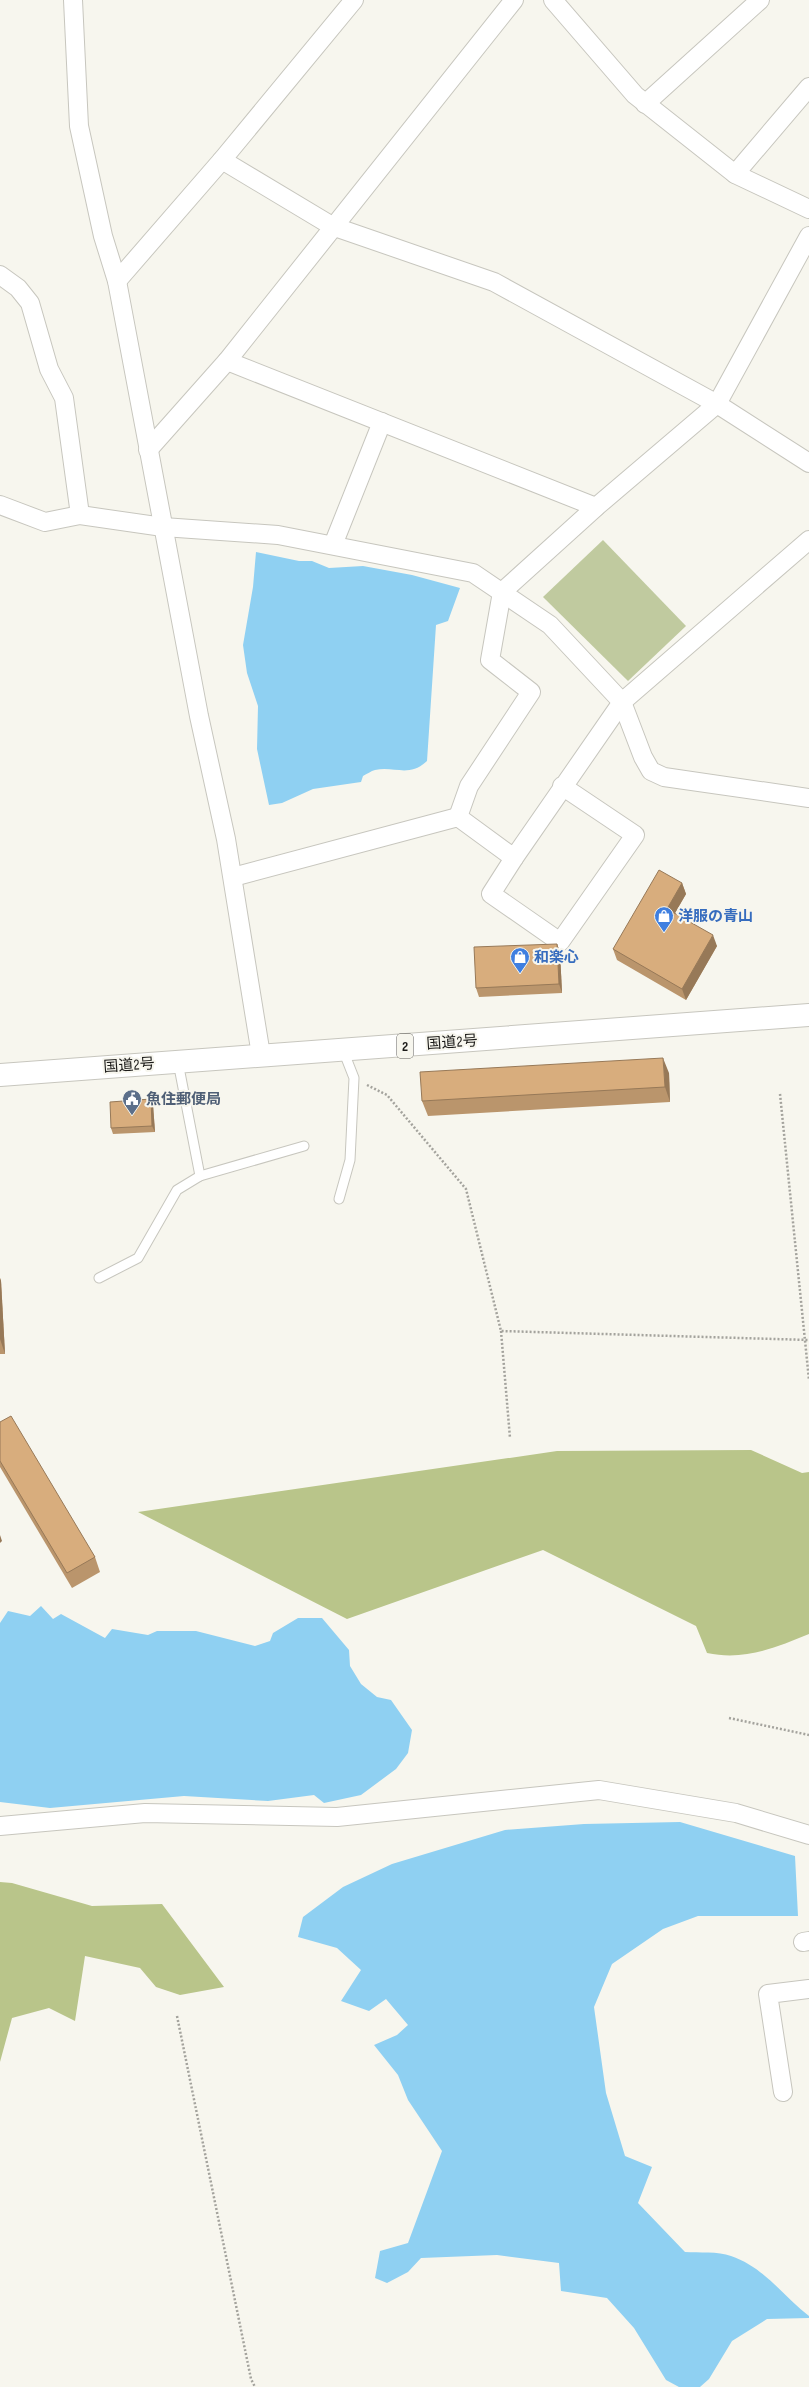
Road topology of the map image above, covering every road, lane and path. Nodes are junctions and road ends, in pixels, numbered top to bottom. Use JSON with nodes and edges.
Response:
{"nodes":[{"id":1,"x":73,"y":0,"type":"edge"},
{"id":2,"x":354,"y":0,"type":"edge"},
{"id":3,"x":514,"y":0,"type":"edge"},
{"id":4,"x":553,"y":0,"type":"edge"},
{"id":5,"x":760,"y":0,"type":"edge"},
{"id":6,"x":809,"y":87,"type":"edge"},
{"id":7,"x":645,"y":104,"type":"junction"},
{"id":8,"x":222,"y":160,"type":"junction"},
{"id":9,"x":735,"y":174,"type":"junction"},
{"id":10,"x":809,"y":209,"type":"edge"},
{"id":11,"x":332,"y":226,"type":"junction"},
{"id":12,"x":809,"y":236,"type":"edge"},
{"id":13,"x":0,"y":275,"type":"edge"},
{"id":14,"x":117,"y":281,"type":"junction"},
{"id":15,"x":227,"y":362,"type":"junction"},
{"id":16,"x":717,"y":404,"type":"junction"},
{"id":17,"x":382,"y":422,"type":"junction"},
{"id":18,"x":148,"y":450,"type":"junction"},
{"id":19,"x":809,"y":463,"type":"edge"},
{"id":20,"x":0,"y":505,"type":"edge"},
{"id":21,"x":596,"y":507,"type":"junction"},
{"id":22,"x":80,"y":515,"type":"junction"},
{"id":23,"x":163,"y":527,"type":"junction"},
{"id":24,"x":809,"y":540,"type":"edge"},
{"id":25,"x":333,"y":545,"type":"junction"},
{"id":26,"x":502,"y":592,"type":"junction"},
{"id":27,"x":622,"y":702,"type":"junction"},
{"id":28,"x":562,"y":786,"type":"junction"},
{"id":29,"x":809,"y":798,"type":"edge"},
{"id":30,"x":458,"y":817,"type":"junction"},
{"id":31,"x":514,"y":858,"type":"junction"},
{"id":32,"x":233,"y":877,"type":"junction"},
{"id":33,"x":809,"y":1015,"type":"edge"},
{"id":34,"x":343,"y":1050,"type":"junction"},
{"id":35,"x":262,"y":1055,"type":"junction"},
{"id":36,"x":178,"y":1062,"type":"junction"},
{"id":37,"x":0,"y":1075,"type":"edge"},
{"id":38,"x":354,"y":1078,"type":"junction"},
{"id":39,"x":780,"y":1094,"type":"dead end"},
{"id":40,"x":304,"y":1146,"type":"dead end"},
{"id":41,"x":200,"y":1176,"type":"junction"},
{"id":42,"x":339,"y":1199,"type":"dead end"},
{"id":43,"x":99,"y":1278,"type":"dead end"},
{"id":44,"x":501,"y":1331,"type":"junction"},
{"id":45,"x":805,"y":1340,"type":"junction"},
{"id":46,"x":809,"y":1340,"type":"edge"},
{"id":47,"x":809,"y":1380,"type":"edge"},
{"id":48,"x":510,"y":1438,"type":"dead end"},
{"id":49,"x":729,"y":1718,"type":"dead end"},
{"id":50,"x":809,"y":1735,"type":"edge"},
{"id":51,"x":0,"y":1826,"type":"edge"},
{"id":52,"x":809,"y":1835,"type":"edge"},
{"id":53,"x":809,"y":1989,"type":"edge"},
{"id":54,"x":177,"y":2016,"type":"dead end"},
{"id":55,"x":783,"y":2092,"type":"dead end"},
{"id":56,"x":255,"y":2387,"type":"edge"}],
"edges":[{"from":1,"to":14,"type":"street"},
{"from":2,"to":8,"type":"street"},
{"from":3,"to":11,"type":"street"},
{"from":4,"to":7,"type":"street"},
{"from":5,"to":7,"type":"street"},
{"from":6,"to":9,"type":"street"},
{"from":7,"to":9,"type":"street"},
{"from":8,"to":11,"type":"street"},
{"from":8,"to":14,"type":"street"},
{"from":9,"to":10,"type":"street"},
{"from":11,"to":15,"type":"street"},
{"from":11,"to":16,"type":"street"},
{"from":12,"to":16,"type":"street"},
{"from":13,"to":22,"type":"street"},
{"from":14,"to":18,"type":"street"},
{"from":15,"to":17,"type":"street"},
{"from":15,"to":18,"type":"street"},
{"from":16,"to":19,"type":"street"},
{"from":16,"to":21,"type":"street"},
{"from":17,"to":21,"type":"street"},
{"from":17,"to":25,"type":"street"},
{"from":18,"to":23,"type":"street"},
{"from":20,"to":22,"type":"street"},
{"from":21,"to":26,"type":"street"},
{"from":22,"to":23,"type":"street"},
{"from":23,"to":25,"type":"street"},
{"from":23,"to":32,"type":"street"},
{"from":24,"to":27,"type":"street"},
{"from":25,"to":26,"type":"street"},
{"from":26,"to":27,"type":"street"},
{"from":26,"to":30,"type":"street"},
{"from":27,"to":28,"type":"street"},
{"from":27,"to":29,"type":"street"},
{"from":28,"to":31,"type":"street"},
{"from":28,"to":31,"type":"street"},
{"from":30,"to":31,"type":"street"},
{"from":30,"to":32,"type":"street"},
{"from":32,"to":35,"type":"street"},
{"from":33,"to":34,"type":"highway","name":"国道2号","number":"2"},
{"from":34,"to":35,"type":"highway","name":"国道2号","number":"2"},
{"from":34,"to":38,"type":"lane"},
{"from":35,"to":36,"type":"highway","name":"国道2号","number":"2"},
{"from":36,"to":37,"type":"highway","name":"国道2号","number":"2"},
{"from":36,"to":41,"type":"lane"},
{"from":38,"to":42,"type":"lane"},
{"from":38,"to":44,"type":"path"},
{"from":39,"to":45,"type":"path"},
{"from":40,"to":41,"type":"lane"},
{"from":41,"to":43,"type":"lane"},
{"from":44,"to":45,"type":"path"},
{"from":44,"to":48,"type":"path"},
{"from":45,"to":46,"type":"path"},
{"from":45,"to":47,"type":"path"},
{"from":49,"to":50,"type":"path"},
{"from":51,"to":52,"type":"street"},
{"from":53,"to":55,"type":"street"},
{"from":54,"to":56,"type":"path"}]}
